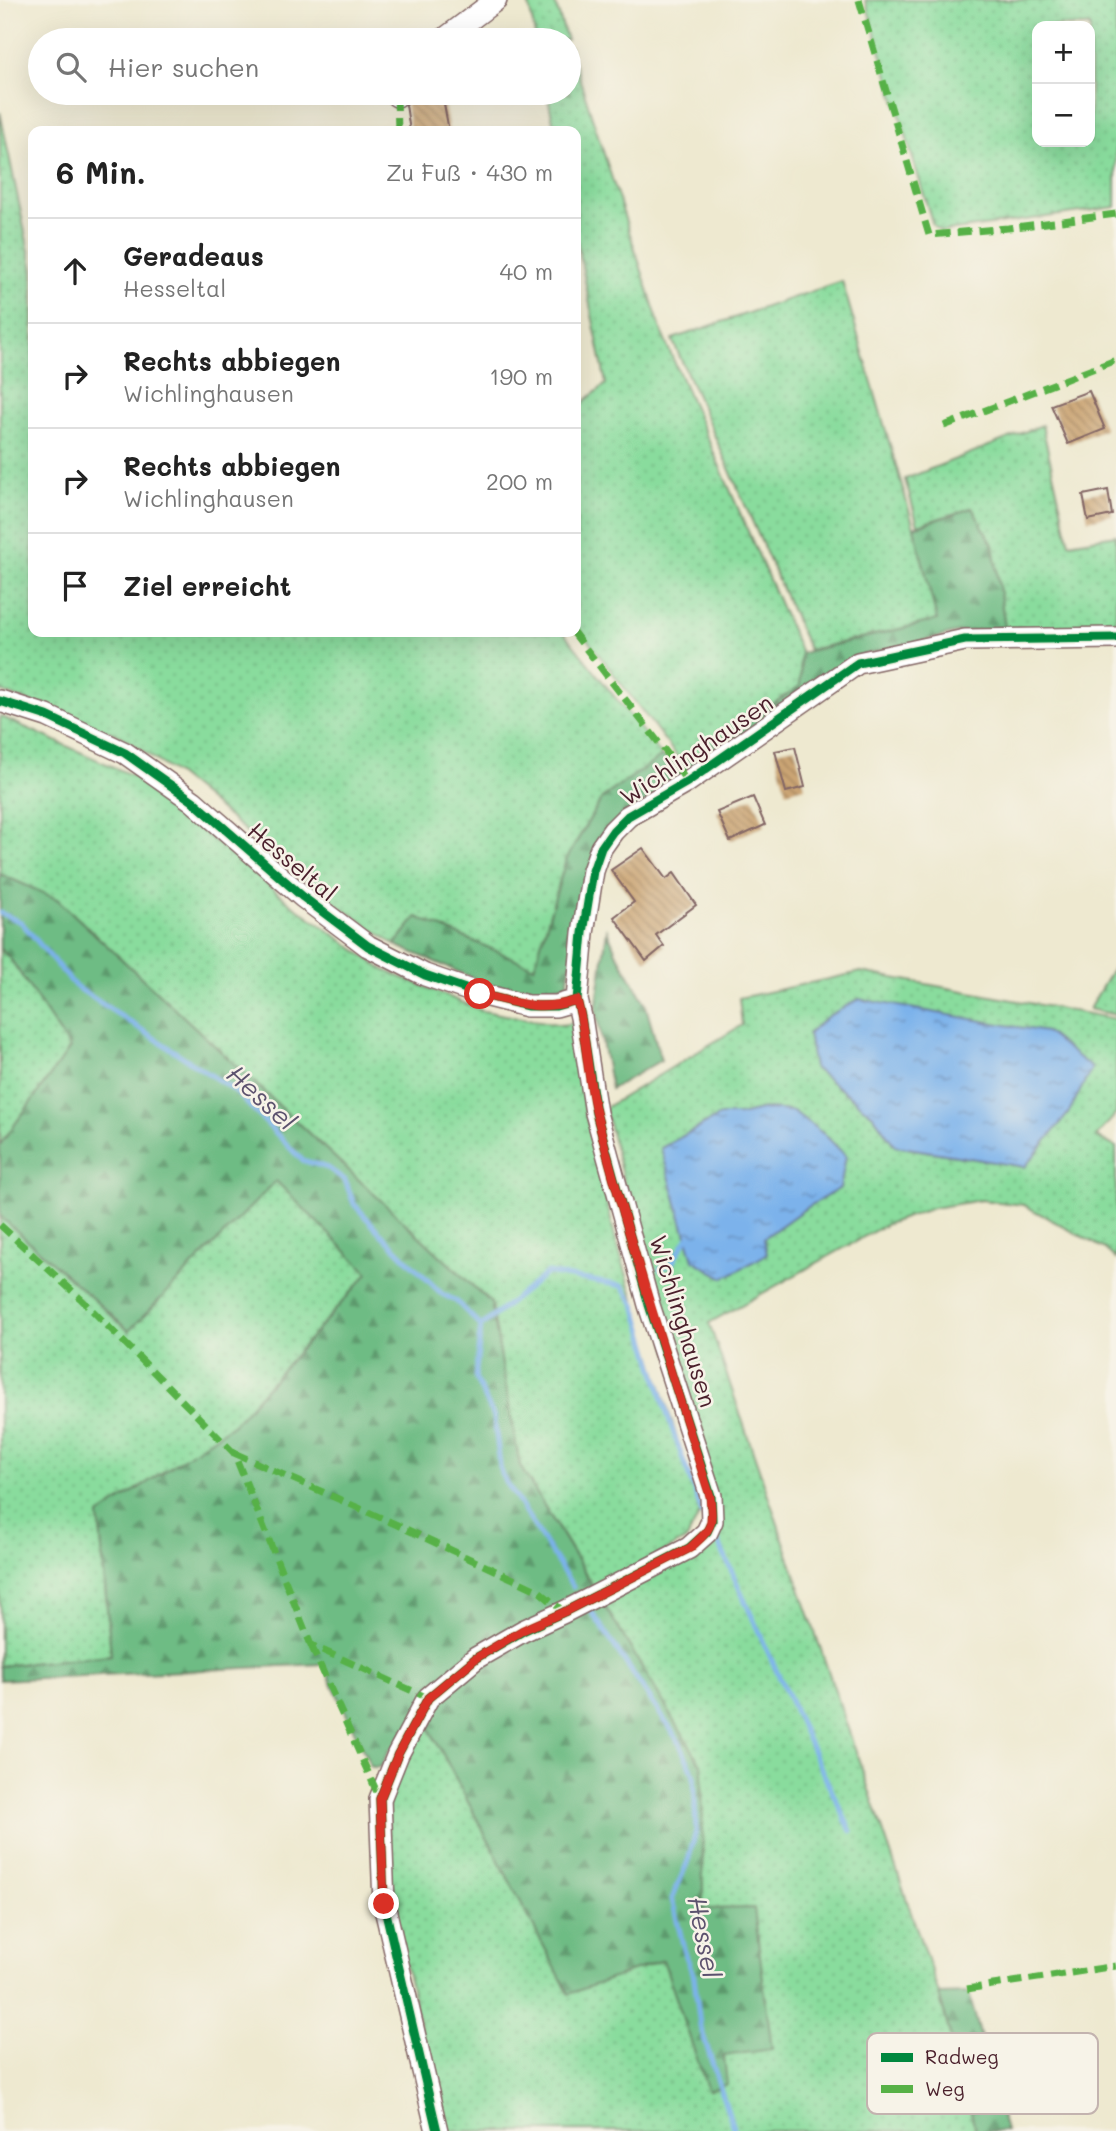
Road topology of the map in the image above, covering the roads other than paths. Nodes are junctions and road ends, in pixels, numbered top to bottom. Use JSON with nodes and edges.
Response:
{"nodes":[{"id":1,"x":495,"y":0,"type":"edge"},
{"id":2,"x":459,"y":28,"type":"edge"},
{"id":3,"x":1116,"y":638,"type":"edge"},
{"id":4,"x":0,"y":701,"type":"edge"},
{"id":5,"x":577,"y":1000,"type":"junction"},
{"id":6,"x":437,"y":2131,"type":"edge"}],
"edges":[{"from":1,"to":2,"type":"street"},
{"from":3,"to":5,"type":"street","name":"Wichlinghausen"},
{"from":4,"to":5,"type":"street","name":"Hesseltal"},
{"from":5,"to":6,"type":"street","name":"Wichlinghausen"}]}
